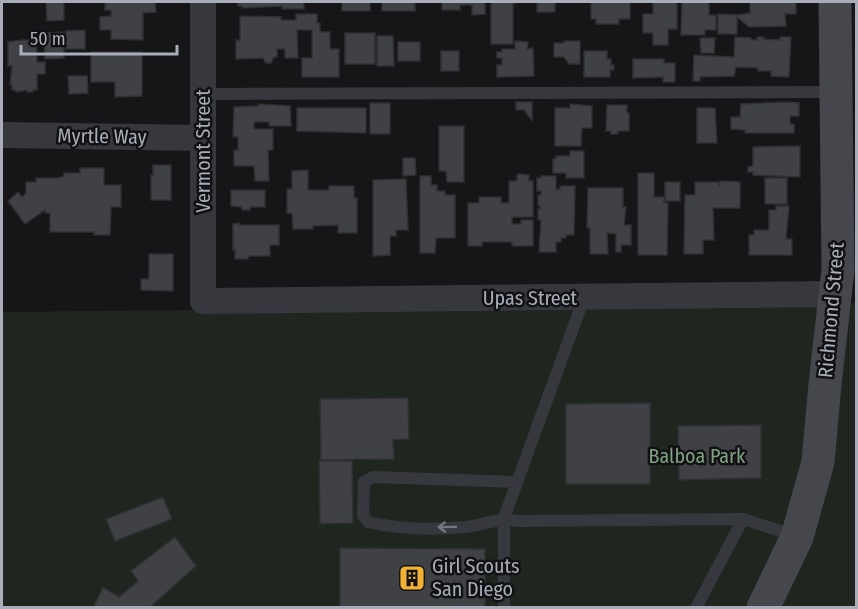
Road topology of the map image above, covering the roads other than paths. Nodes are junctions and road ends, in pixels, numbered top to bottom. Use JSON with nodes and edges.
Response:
{"nodes":[{"id":1,"x":202,"y":2,"type":"edge"},
{"id":2,"x":834,"y":2,"type":"edge"},
{"id":3,"x":835,"y":92,"type":"junction"},
{"id":4,"x":202,"y":94,"type":"junction"},
{"id":5,"x":2,"y":135,"type":"edge"},
{"id":6,"x":202,"y":138,"type":"junction"},
{"id":7,"x":846,"y":294,"type":"edge"},
{"id":8,"x":584,"y":298,"type":"junction"},
{"id":9,"x":202,"y":300,"type":"joint"},
{"id":10,"x":517,"y":482,"type":"junction"},
{"id":11,"x":504,"y":518,"type":"junction"},
{"id":12,"x":743,"y":519,"type":"junction"},
{"id":13,"x":797,"y":537,"type":"junction"},
{"id":14,"x":769,"y":604,"type":"edge"},
{"id":15,"x":504,"y":608,"type":"edge"},
{"id":16,"x":696,"y":608,"type":"edge"}],
"edges":[{"from":1,"to":4,"type":"street","name":"Vermont Street"},
{"from":2,"to":3,"type":"street","name":"Richmond Street"},
{"from":3,"to":4,"type":"lane"},
{"from":3,"to":7,"type":"street","name":"Richmond Street"},
{"from":4,"to":6,"type":"street","name":"Vermont Street"},
{"from":5,"to":6,"type":"street","name":"Myrtle Way"},
{"from":6,"to":9,"type":"street","name":"Vermont Street"},
{"from":7,"to":8,"type":"street","name":"Upas Street"},
{"from":7,"to":13,"type":"street","name":"Richmond Street"},
{"from":8,"to":9,"type":"street","name":"Upas Street"},
{"from":8,"to":10,"type":"lane"},
{"from":10,"to":11,"type":"lane"},
{"from":11,"to":10,"type":"lane","one_way":true},
{"from":11,"to":12,"type":"lane"},
{"from":11,"to":15,"type":"lane"},
{"from":12,"to":13,"type":"lane"},
{"from":12,"to":16,"type":"lane"},
{"from":13,"to":14,"type":"street","name":"Richmond Street"}]}
